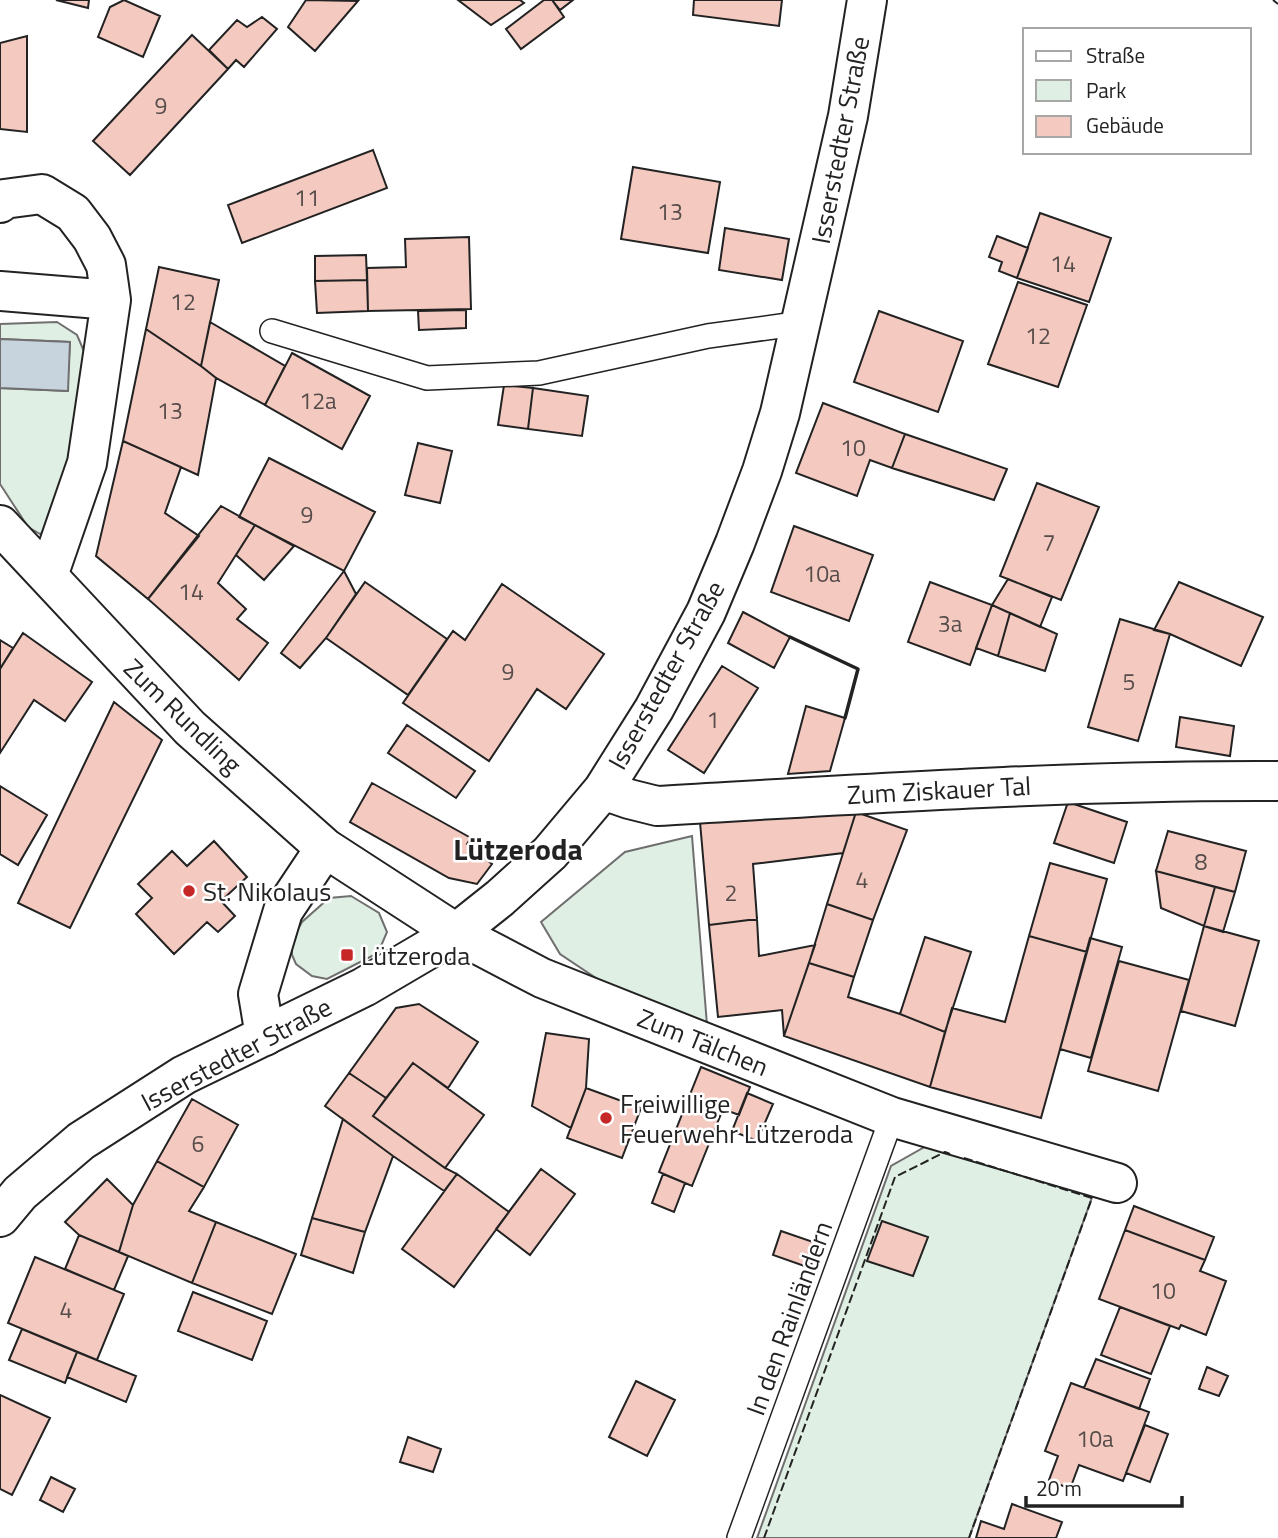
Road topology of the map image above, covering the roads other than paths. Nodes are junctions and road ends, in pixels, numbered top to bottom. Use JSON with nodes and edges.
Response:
{"nodes":[{"id":1,"x":867,"y":0,"type":"edge"},
{"id":2,"x":0,"y":203,"type":"edge"},
{"id":3,"x":0,"y":291,"type":"edge"},
{"id":4,"x":111,"y":300,"type":"junction"},
{"id":5,"x":802,"y":323,"type":"junction"},
{"id":6,"x":272,"y":331,"type":"dead end"},
{"id":7,"x":0,"y":526,"type":"edge"},
{"id":8,"x":48,"y":576,"type":"junction"},
{"id":9,"x":1278,"y":781,"type":"edge"},
{"id":10,"x":603,"y":790,"type":"junction"},
{"id":11,"x":325,"y":848,"type":"junction"},
{"id":12,"x":456,"y":933,"type":"junction"},
{"id":13,"x":265,"y":1036,"type":"junction"},
{"id":14,"x":892,"y":1117,"type":"junction"},
{"id":15,"x":1117,"y":1183,"type":"dead end"},
{"id":16,"x":0,"y":1217,"type":"edge"},
{"id":17,"x":739,"y":1538,"type":"edge"}],
"edges":[{"from":1,"to":5,"type":"street","name":"Isserstedter Straße"},
{"from":2,"to":4,"type":"street"},
{"from":3,"to":4,"type":"street"},
{"from":4,"to":8,"type":"street"},
{"from":5,"to":6,"type":"lane"},
{"from":5,"to":10,"type":"street","name":"Isserstedter Straße"},
{"from":7,"to":8,"type":"street","name":"Zum Rundling"},
{"from":8,"to":11,"type":"street","name":"Zum Rundling"},
{"from":9,"to":10,"type":"street","name":"Zum Ziskauer Tal"},
{"from":10,"to":12,"type":"street","name":"Isserstedter Straße"},
{"from":11,"to":12,"type":"street","name":"Zum Rundling"},
{"from":11,"to":13,"type":"street"},
{"from":12,"to":13,"type":"street","name":"Isserstedter Straße"},
{"from":12,"to":14,"type":"street","name":"Zum Tälchen"},
{"from":13,"to":16,"type":"street","name":"Isserstedter Straße"},
{"from":14,"to":15,"type":"street","name":"Zum Tälchen"},
{"from":14,"to":17,"type":"lane","name":"In den Rainländern"}]}
